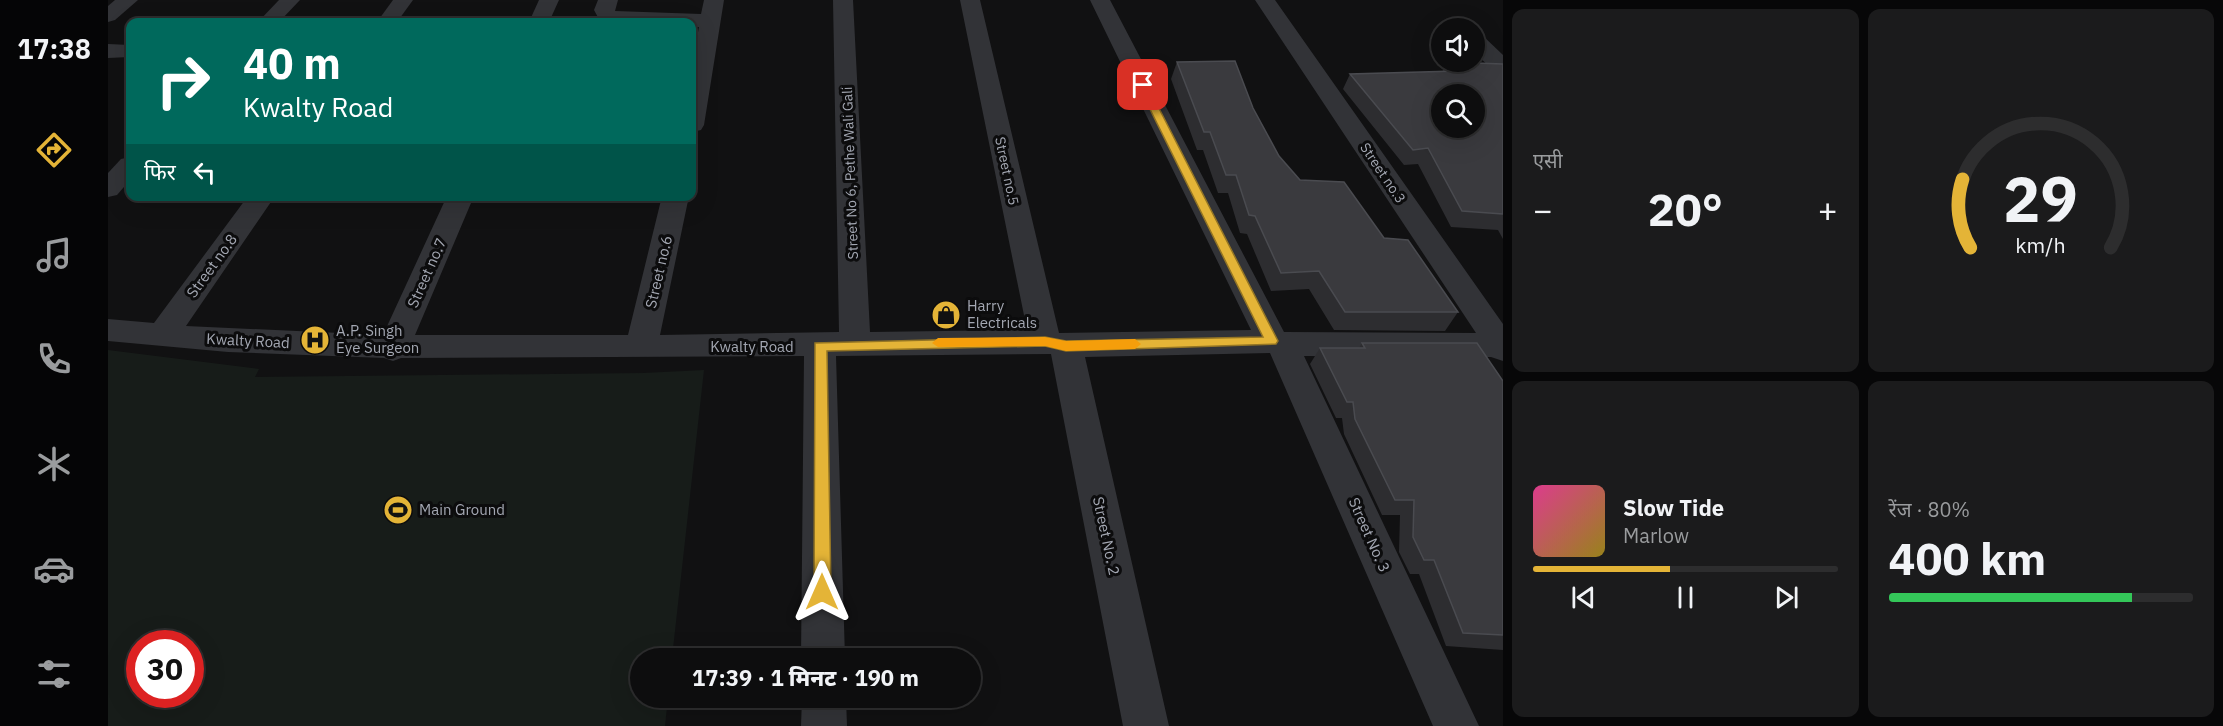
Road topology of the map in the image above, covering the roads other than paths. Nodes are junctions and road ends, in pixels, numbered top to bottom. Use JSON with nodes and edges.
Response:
{"nodes":[{"id":1,"x":129,"y":0,"type":"edge"},
{"id":2,"x":290,"y":0,"type":"edge"},
{"id":3,"x":403,"y":0,"type":"edge"},
{"id":4,"x":549,"y":0,"type":"edge"},
{"id":5,"x":608,"y":0,"type":"edge"},
{"id":6,"x":843,"y":0,"type":"edge"},
{"id":7,"x":970,"y":0,"type":"edge"},
{"id":8,"x":1100,"y":0,"type":"edge"},
{"id":9,"x":1265,"y":0,"type":"edge"},
{"id":10,"x":712,"y":10,"type":"edge"},
{"id":11,"x":108,"y":16,"type":"edge"},
{"id":12,"x":272,"y":18,"type":"edge"},
{"id":13,"x":390,"y":18,"type":"edge"},
{"id":14,"x":541,"y":18,"type":"edge"},
{"id":15,"x":1485,"y":50,"type":"edge"},
{"id":16,"x":108,"y":51,"type":"edge"},
{"id":17,"x":126,"y":51,"type":"edge"},
{"id":18,"x":1503,"y":67,"type":"edge"},
{"id":19,"x":696,"y":102,"type":"edge"},
{"id":20,"x":126,"y":169,"type":"edge"},
{"id":21,"x":108,"y":189,"type":"edge"},
{"id":22,"x":258,"y":201,"type":"edge"},
{"id":23,"x":459,"y":201,"type":"edge"},
{"id":24,"x":675,"y":201,"type":"edge"},
{"id":25,"x":108,"y":330,"type":"edge"},
{"id":26,"x":162,"y":336,"type":"junction"},
{"id":27,"x":1277,"y":342,"type":"junction"},
{"id":28,"x":1055,"y":344,"type":"junction"},
{"id":29,"x":838,"y":346,"type":"junction"},
{"id":30,"x":1502,"y":346,"type":"edge"},
{"id":31,"x":641,"y":347,"type":"junction"},
{"id":32,"x":393,"y":349,"type":"junction"},
{"id":33,"x":823,"y":648,"type":"edge"},
{"id":34,"x":824,"y":708,"type":"edge"},
{"id":35,"x":824,"y":726,"type":"edge"},
{"id":36,"x":1146,"y":726,"type":"edge"},
{"id":37,"x":1456,"y":726,"type":"edge"}],
"edges":[{"from":1,"to":11,"type":"street"},
{"from":2,"to":12,"type":"street"},
{"from":3,"to":13,"type":"street"},
{"from":4,"to":14,"type":"street"},
{"from":5,"to":10,"type":"street"},
{"from":6,"to":29,"type":"street","name":"Street No 6, Pethe Wali Gali"},
{"from":7,"to":28,"type":"street","name":"Street no.5"},
{"from":8,"to":27,"type":"street","name":"Street No. 3"},
{"from":9,"to":30,"type":"street","name":"Street no.3"},
{"from":10,"to":19,"type":"street"},
{"from":15,"to":18,"type":"street"},
{"from":16,"to":17,"type":"street"},
{"from":20,"to":21,"type":"street"},
{"from":22,"to":26,"type":"street","name":"Street no.8"},
{"from":23,"to":32,"type":"street","name":"Street no.7"},
{"from":24,"to":31,"type":"street","name":"Street no.6"},
{"from":25,"to":26,"type":"street","name":"Kwalty Road"},
{"from":26,"to":32,"type":"street","name":"Kwalty Road"},
{"from":27,"to":28,"type":"street","name":"Kwalty Road"},
{"from":27,"to":30,"type":"street","name":"Kwalty Road"},
{"from":27,"to":37,"type":"street","name":"Street No. 3"},
{"from":28,"to":29,"type":"street","name":"Kwalty Road"},
{"from":28,"to":36,"type":"street","name":"Street No. 2"},
{"from":29,"to":31,"type":"street","name":"Kwalty Road"},
{"from":29,"to":33,"type":"street","name":"Street No 6, Pethe Wali Gali"},
{"from":31,"to":32,"type":"street","name":"Kwalty Road"},
{"from":34,"to":35,"type":"street"}]}
